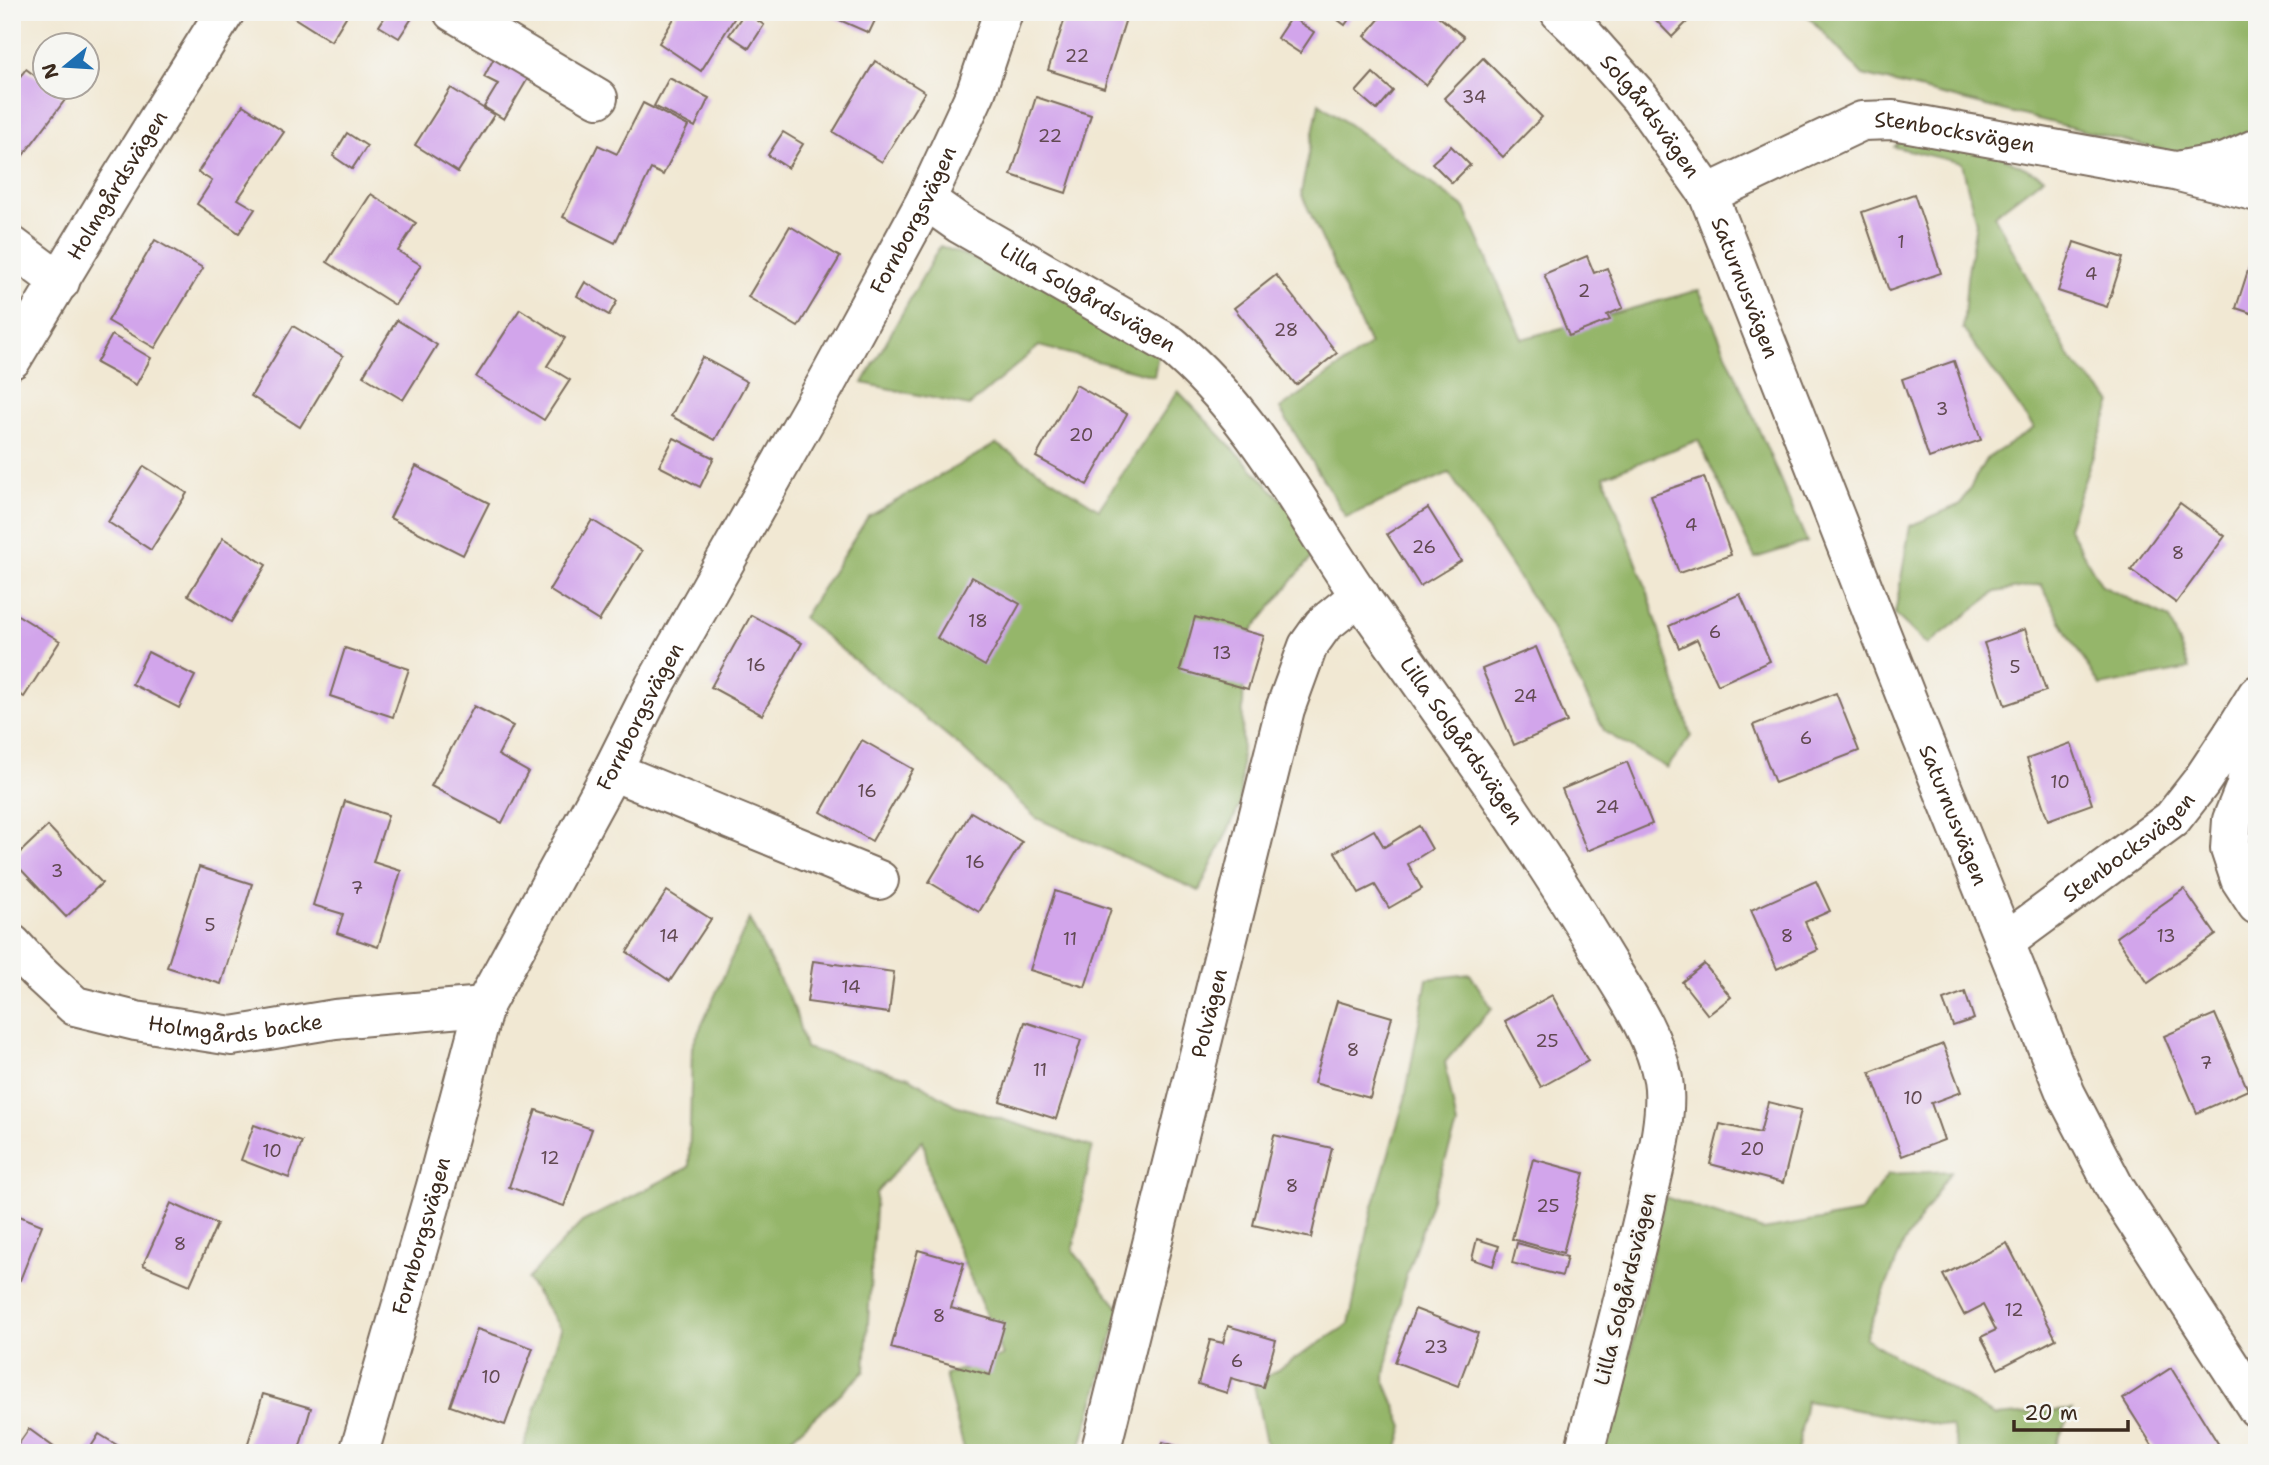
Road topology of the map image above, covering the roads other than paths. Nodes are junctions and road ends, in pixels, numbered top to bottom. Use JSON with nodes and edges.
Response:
{"nodes":[{"id":1,"x":225,"y":12,"type":"edge"},
{"id":2,"x":453,"y":12,"type":"edge"},
{"id":3,"x":1003,"y":12,"type":"edge"},
{"id":4,"x":1560,"y":12,"type":"edge"},
{"id":5,"x":597,"y":99,"type":"dead end"},
{"id":6,"x":2257,"y":148,"type":"edge"},
{"id":7,"x":2175,"y":172,"type":"junction"},
{"id":8,"x":2257,"y":192,"type":"edge"},
{"id":9,"x":1707,"y":194,"type":"junction"},
{"id":10,"x":926,"y":200,"type":"junction"},
{"id":11,"x":12,"y":246,"type":"edge"},
{"id":12,"x":60,"y":282,"type":"junction"},
{"id":13,"x":12,"y":359,"type":"edge"},
{"id":14,"x":1360,"y":595,"type":"junction"},
{"id":15,"x":2257,"y":695,"type":"edge"},
{"id":16,"x":2232,"y":734,"type":"junction"},
{"id":17,"x":612,"y":771,"type":"junction"},
{"id":18,"x":879,"y":880,"type":"dead end"},
{"id":19,"x":2257,"y":905,"type":"edge"},
{"id":20,"x":2005,"y":942,"type":"junction"},
{"id":21,"x":12,"y":944,"type":"edge"},
{"id":22,"x":484,"y":1006,"type":"junction"},
{"id":23,"x":2257,"y":1408,"type":"edge"},
{"id":24,"x":359,"y":1453,"type":"edge"},
{"id":25,"x":1100,"y":1453,"type":"edge"},
{"id":26,"x":1584,"y":1453,"type":"edge"}],
"edges":[{"from":1,"to":12,"type":"street","name":"Holmgårdsvägen"},
{"from":2,"to":5,"type":"street"},
{"from":3,"to":10,"type":"street","name":"Fornborgsvägen"},
{"from":4,"to":9,"type":"street","name":"Solgårdsvägen"},
{"from":6,"to":7,"type":"street","name":"Stenbocksvägen"},
{"from":7,"to":8,"type":"street","name":"Stenbocksvägen"},
{"from":7,"to":9,"type":"street","name":"Stenbocksvägen"},
{"from":9,"to":20,"type":"street","name":"Saturnusvägen"},
{"from":10,"to":14,"type":"street","name":"Lilla Solgårdsvägen"},
{"from":10,"to":17,"type":"street","name":"Fornborgsvägen"},
{"from":11,"to":12,"type":"street"},
{"from":12,"to":13,"type":"street","name":"Holmgårdsvägen"},
{"from":14,"to":25,"type":"street","name":"Polvägen"},
{"from":14,"to":26,"type":"street","name":"Lilla Solgårdsvägen"},
{"from":15,"to":16,"type":"street","name":"Stenbocksvägen"},
{"from":16,"to":19,"type":"street"},
{"from":16,"to":20,"type":"street","name":"Stenbocksvägen"},
{"from":17,"to":18,"type":"street"},
{"from":17,"to":22,"type":"street","name":"Fornborgsvägen"},
{"from":20,"to":23,"type":"street","name":"Saturnusvägen"},
{"from":21,"to":22,"type":"street","name":"Holmgårds backe"},
{"from":22,"to":24,"type":"street","name":"Fornborgsvägen"}]}
